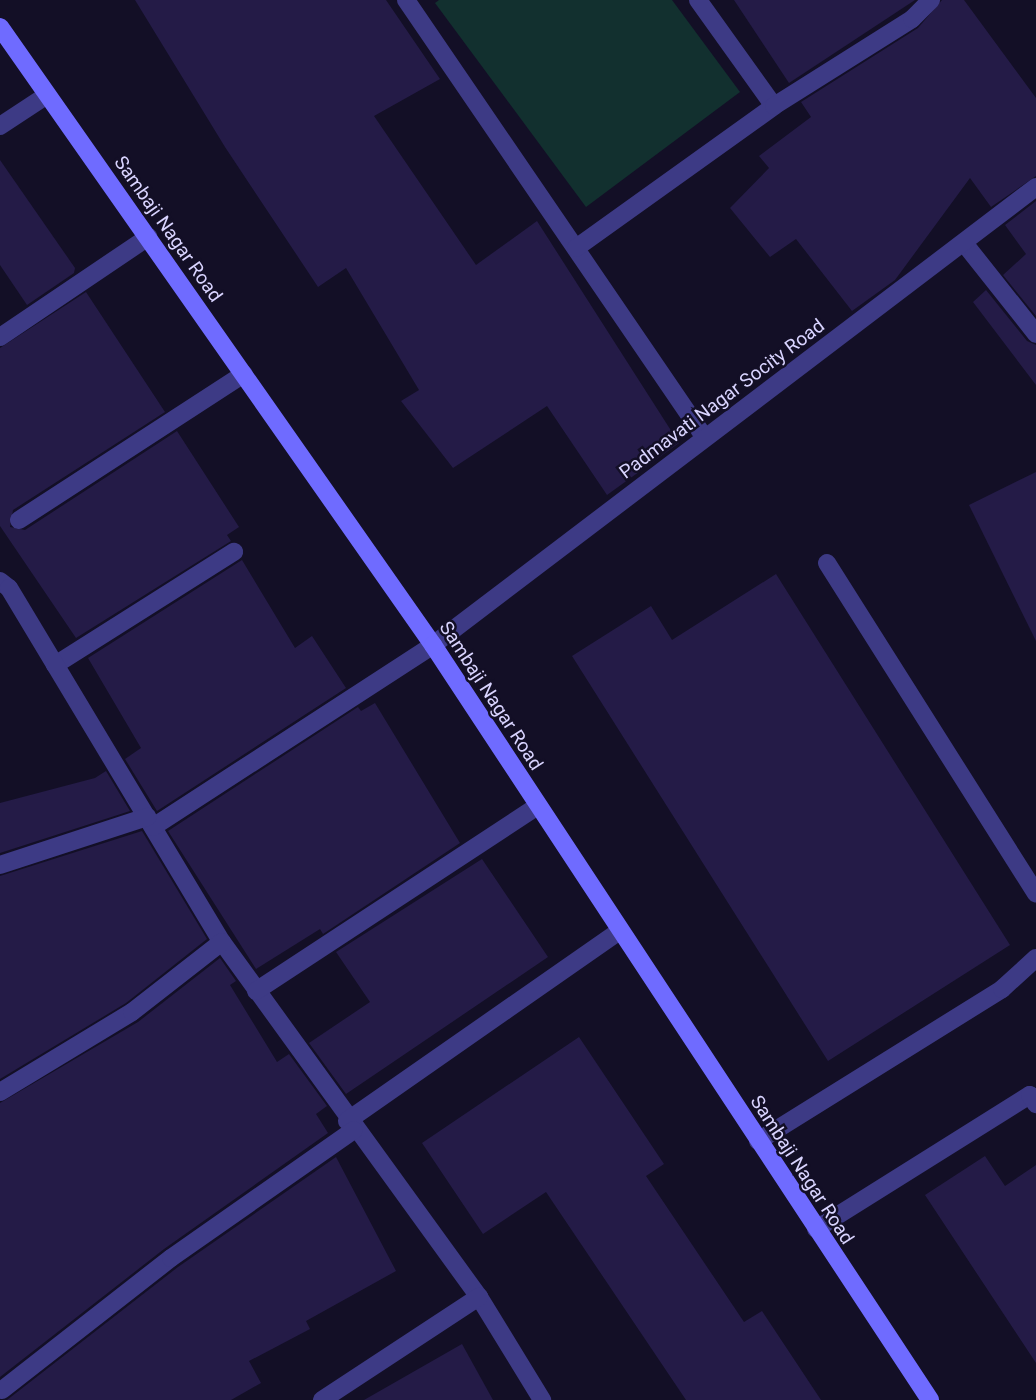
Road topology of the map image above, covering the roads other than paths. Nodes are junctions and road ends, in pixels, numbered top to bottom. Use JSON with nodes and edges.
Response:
{"nodes":[{"id":1,"x":698,"y":0,"type":"edge"},
{"id":2,"x":931,"y":0,"type":"edge"},
{"id":3,"x":411,"y":2,"type":"edge"},
{"id":4,"x":0,"y":27,"type":"edge"},
{"id":5,"x":47,"y":94,"type":"junction"},
{"id":6,"x":775,"y":106,"type":"junction"},
{"id":7,"x":0,"y":126,"type":"edge"},
{"id":8,"x":1036,"y":187,"type":"edge"},
{"id":9,"x":148,"y":237,"type":"junction"},
{"id":10,"x":964,"y":243,"type":"junction"},
{"id":11,"x":576,"y":248,"type":"junction"},
{"id":12,"x":1036,"y":334,"type":"edge"},
{"id":13,"x":0,"y":337,"type":"edge"},
{"id":14,"x":244,"y":374,"type":"junction"},
{"id":15,"x":705,"y":438,"type":"junction"},
{"id":16,"x":19,"y":520,"type":"dead end"},
{"id":17,"x":234,"y":552,"type":"dead end"},
{"id":18,"x":827,"y":563,"type":"dead end"},
{"id":19,"x":0,"y":580,"type":"edge"},
{"id":20,"x":433,"y":645,"type":"junction"},
{"id":21,"x":55,"y":665,"type":"junction"},
{"id":22,"x":538,"y":806,"type":"junction"},
{"id":23,"x":150,"y":822,"type":"junction"},
{"id":24,"x":0,"y":865,"type":"edge"},
{"id":25,"x":1036,"y":894,"type":"edge"},
{"id":26,"x":619,"y":931,"type":"junction"},
{"id":27,"x":222,"y":942,"type":"junction"},
{"id":28,"x":1036,"y":958,"type":"edge"},
{"id":29,"x":256,"y":991,"type":"junction"},
{"id":30,"x":0,"y":1092,"type":"edge"},
{"id":31,"x":1036,"y":1104,"type":"edge"},
{"id":32,"x":351,"y":1126,"type":"junction"},
{"id":33,"x":758,"y":1142,"type":"junction"},
{"id":34,"x":816,"y":1229,"type":"junction"},
{"id":35,"x":479,"y":1297,"type":"junction"},
{"id":36,"x":2,"y":1390,"type":"dead end"},
{"id":37,"x":322,"y":1400,"type":"edge"},
{"id":38,"x":542,"y":1400,"type":"edge"},
{"id":39,"x":930,"y":1400,"type":"edge"}],
"edges":[{"from":1,"to":6,"type":"street"},
{"from":2,"to":6,"type":"street"},
{"from":3,"to":11,"type":"street"},
{"from":4,"to":5,"type":"street","name":"Sambaji Nagar Road"},
{"from":5,"to":7,"type":"street"},
{"from":5,"to":9,"type":"street","name":"Sambaji Nagar Road"},
{"from":6,"to":11,"type":"street"},
{"from":8,"to":10,"type":"street","name":"Padmavati Nagar Socity Road"},
{"from":9,"to":13,"type":"street"},
{"from":9,"to":14,"type":"street","name":"Sambaji Nagar Road"},
{"from":10,"to":12,"type":"street"},
{"from":10,"to":15,"type":"street","name":"Padmavati Nagar Socity Road"},
{"from":11,"to":15,"type":"street"},
{"from":14,"to":16,"type":"street"},
{"from":14,"to":20,"type":"street","name":"Sambaji Nagar Road"},
{"from":15,"to":20,"type":"street","name":"Padmavati Nagar Socity Road"},
{"from":17,"to":21,"type":"street"},
{"from":18,"to":25,"type":"street"},
{"from":19,"to":21,"type":"street"},
{"from":20,"to":22,"type":"street","name":"Sambaji Nagar Road"},
{"from":20,"to":23,"type":"street","name":"Padmavati Nagar Socity Road"},
{"from":21,"to":23,"type":"street"},
{"from":22,"to":26,"type":"street","name":"Sambaji Nagar Road"},
{"from":22,"to":29,"type":"street"},
{"from":23,"to":24,"type":"street","name":"Padmavati Nagar Socity Road"},
{"from":23,"to":27,"type":"street"},
{"from":26,"to":32,"type":"street"},
{"from":26,"to":33,"type":"street","name":"Sambaji Nagar Road"},
{"from":27,"to":29,"type":"street"},
{"from":27,"to":30,"type":"street"},
{"from":28,"to":33,"type":"street"},
{"from":29,"to":32,"type":"street"},
{"from":31,"to":34,"type":"street"},
{"from":32,"to":35,"type":"street"},
{"from":32,"to":36,"type":"street"},
{"from":33,"to":34,"type":"street","name":"Sambaji Nagar Road"},
{"from":34,"to":39,"type":"street","name":"Sambaji Nagar Road"},
{"from":35,"to":37,"type":"street"},
{"from":35,"to":38,"type":"street"}]}
